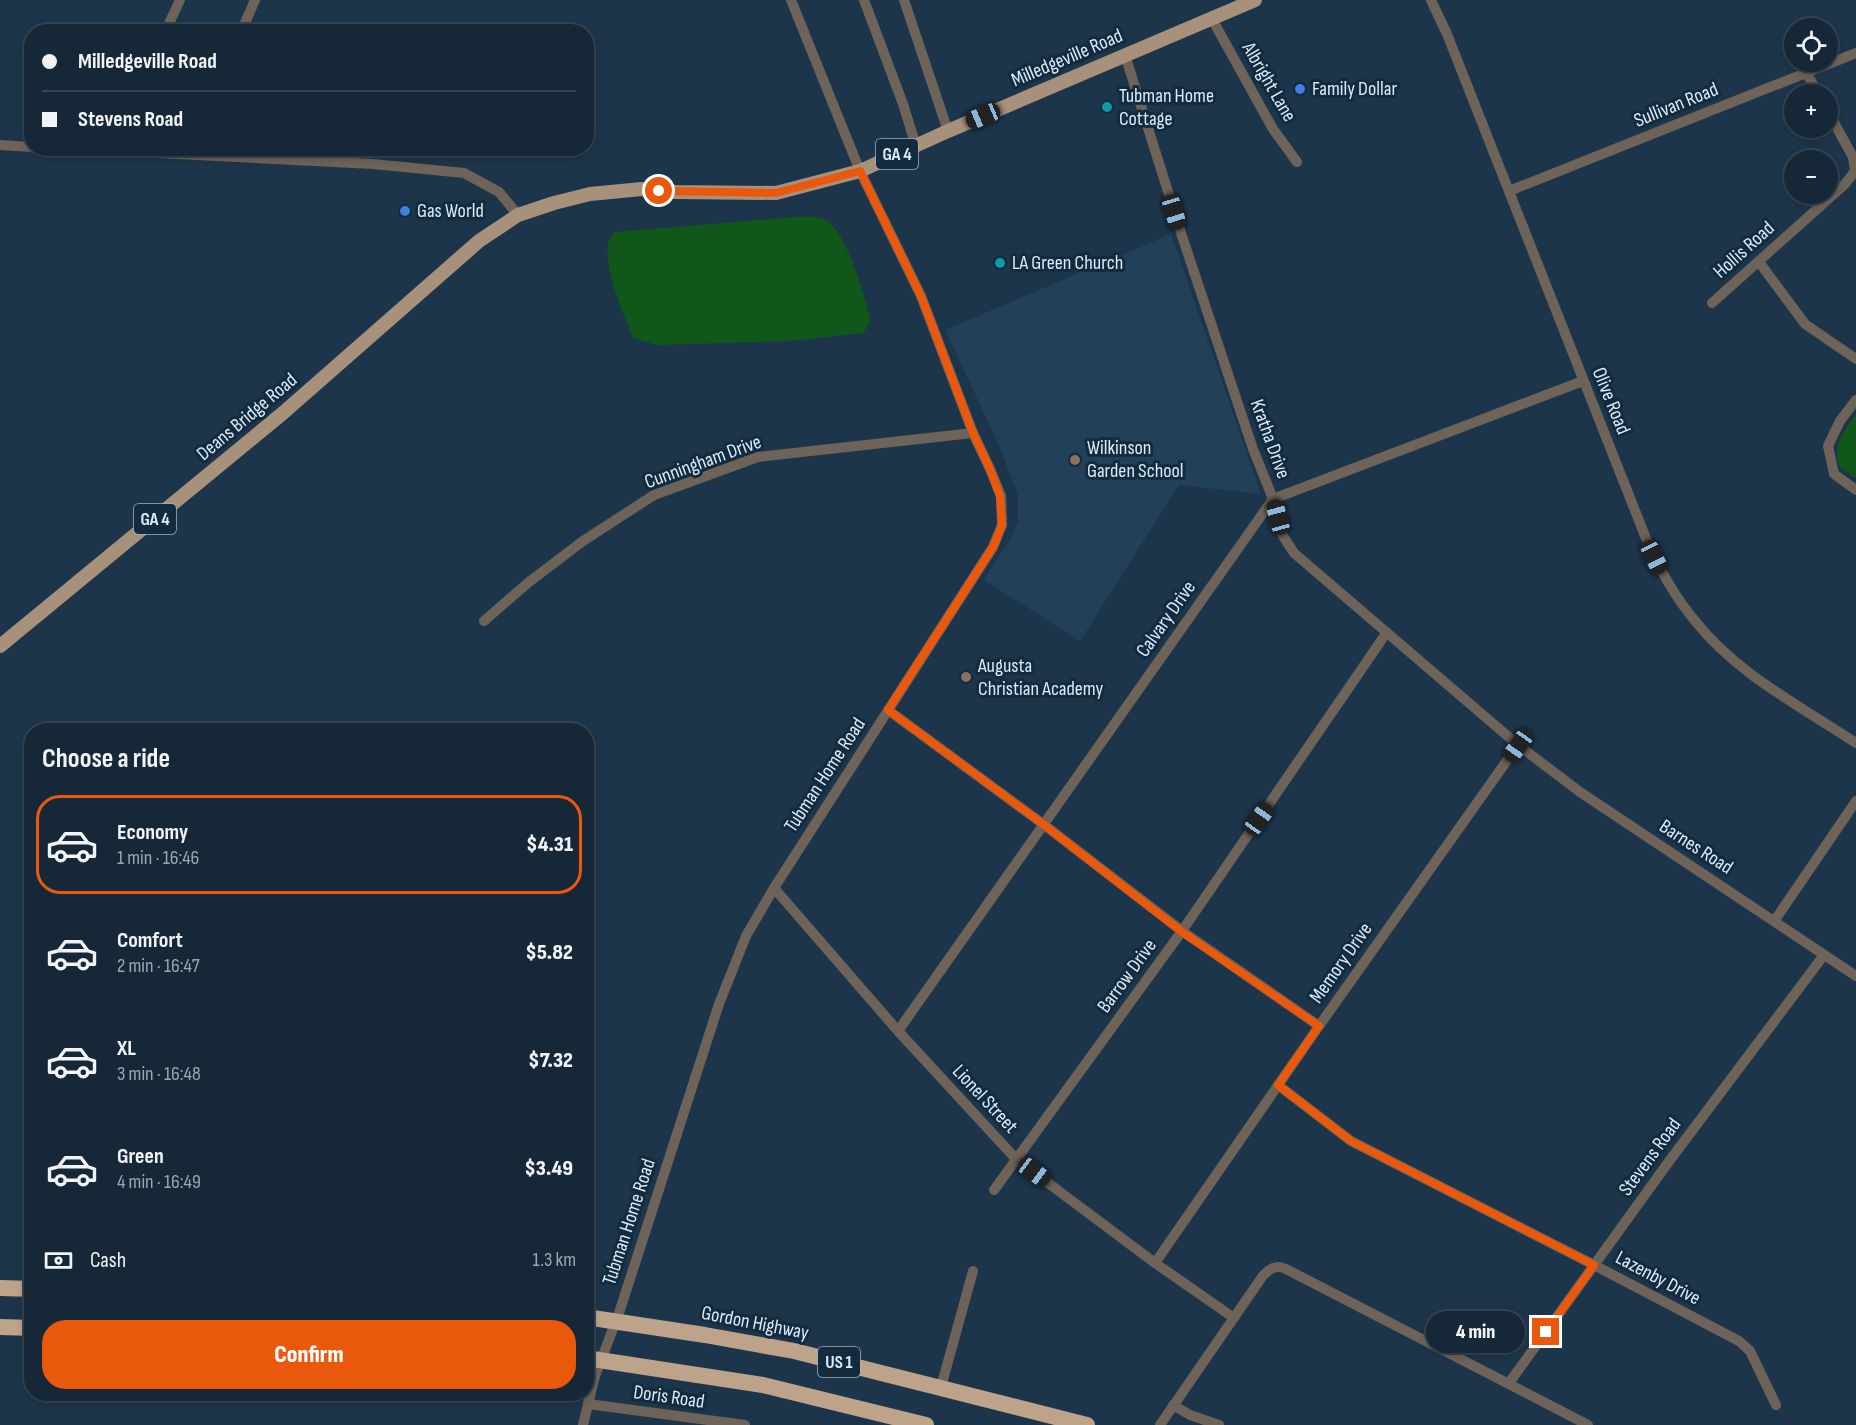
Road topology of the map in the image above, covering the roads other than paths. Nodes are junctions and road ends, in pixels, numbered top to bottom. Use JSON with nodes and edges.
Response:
{"nodes":[{"id":1,"x":180,"y":0,"type":"edge"},
{"id":2,"x":255,"y":0,"type":"edge"},
{"id":3,"x":790,"y":0,"type":"edge"},
{"id":4,"x":864,"y":0,"type":"edge"},
{"id":5,"x":904,"y":0,"type":"edge"},
{"id":6,"x":1255,"y":0,"type":"edge"},
{"id":7,"x":1431,"y":0,"type":"edge"},
{"id":8,"x":1212,"y":19,"type":"junction"},
{"id":9,"x":169,"y":24,"type":"edge"},
{"id":10,"x":245,"y":24,"type":"edge"},
{"id":11,"x":1856,"y":52,"type":"edge"},
{"id":12,"x":1125,"y":55,"type":"junction"},
{"id":13,"x":1806,"y":73,"type":"junction"},
{"id":14,"x":1812,"y":84,"type":"edge"},
{"id":15,"x":1838,"y":130,"type":"edge"},
{"id":16,"x":948,"y":131,"type":"junction"},
{"id":17,"x":0,"y":145,"type":"edge"},
{"id":18,"x":24,"y":146,"type":"edge"},
{"id":19,"x":916,"y":146,"type":"junction"},
{"id":20,"x":264,"y":156,"type":"edge"},
{"id":21,"x":1297,"y":162,"type":"dead end"},
{"id":22,"x":860,"y":171,"type":"junction"},
{"id":23,"x":1509,"y":191,"type":"junction"},
{"id":24,"x":518,"y":215,"type":"junction"},
{"id":25,"x":1759,"y":261,"type":"junction"},
{"id":26,"x":1712,"y":303,"type":"dead end"},
{"id":27,"x":1856,"y":359,"type":"edge"},
{"id":28,"x":1583,"y":381,"type":"junction"},
{"id":29,"x":1856,"y":400,"type":"edge"},
{"id":30,"x":973,"y":433,"type":"junction"},
{"id":31,"x":1856,"y":490,"type":"edge"},
{"id":32,"x":1273,"y":499,"type":"junction"},
{"id":33,"x":484,"y":621,"type":"dead end"},
{"id":34,"x":1388,"y":632,"type":"junction"},
{"id":35,"x":0,"y":646,"type":"edge"},
{"id":36,"x":888,"y":710,"type":"junction"},
{"id":37,"x":1856,"y":743,"type":"edge"},
{"id":38,"x":1518,"y":746,"type":"junction"},
{"id":39,"x":1856,"y":801,"type":"edge"},
{"id":40,"x":1043,"y":824,"type":"junction"},
{"id":41,"x":774,"y":888,"type":"junction"},
{"id":42,"x":1775,"y":920,"type":"junction"},
{"id":43,"x":1182,"y":932,"type":"junction"},
{"id":44,"x":1824,"y":955,"type":"junction"},
{"id":45,"x":1856,"y":976,"type":"edge"},
{"id":46,"x":1319,"y":1026,"type":"junction"},
{"id":47,"x":897,"y":1031,"type":"junction"},
{"id":48,"x":1278,"y":1085,"type":"junction"},
{"id":49,"x":1016,"y":1159,"type":"junction"},
{"id":50,"x":994,"y":1190,"type":"dead end"},
{"id":51,"x":1155,"y":1263,"type":"junction"},
{"id":52,"x":1594,"y":1265,"type":"junction"},
{"id":53,"x":973,"y":1271,"type":"dead end"},
{"id":54,"x":0,"y":1288,"type":"edge"},
{"id":55,"x":24,"y":1289,"type":"edge"},
{"id":56,"x":594,"y":1318,"type":"edge"},
{"id":57,"x":1234,"y":1318,"type":"junction"},
{"id":58,"x":616,"y":1321,"type":"junction"},
{"id":59,"x":0,"y":1327,"type":"edge"},
{"id":60,"x":24,"y":1328,"type":"edge"},
{"id":61,"x":594,"y":1359,"type":"edge"},
{"id":62,"x":594,"y":1380,"type":"edge"},
{"id":63,"x":1509,"y":1383,"type":"junction"},
{"id":64,"x":941,"y":1387,"type":"junction"},
{"id":65,"x":589,"y":1401,"type":"edge"},
{"id":66,"x":588,"y":1404,"type":"junction"},
{"id":67,"x":1173,"y":1405,"type":"junction"},
{"id":68,"x":1776,"y":1405,"type":"dead end"},
{"id":69,"x":891,"y":1421,"type":"edge"},
{"id":70,"x":583,"y":1425,"type":"edge"},
{"id":71,"x":745,"y":1425,"type":"edge"},
{"id":72,"x":926,"y":1425,"type":"edge"},
{"id":73,"x":1087,"y":1425,"type":"edge"},
{"id":74,"x":1160,"y":1425,"type":"edge"},
{"id":75,"x":1219,"y":1425,"type":"edge"},
{"id":76,"x":1588,"y":1425,"type":"edge"}],
"edges":[{"from":1,"to":9,"type":"street"},
{"from":2,"to":10,"type":"street"},
{"from":3,"to":22,"type":"street","name":"Tubman Home Road"},
{"from":4,"to":19,"type":"street"},
{"from":5,"to":16,"type":"street"},
{"from":6,"to":8,"type":"main road","name":"Milledgeville Road","number":"GA 4"},
{"from":7,"to":23,"type":"street","name":"Olive Road"},
{"from":8,"to":12,"type":"main road","name":"Milledgeville Road","number":"GA 4"},
{"from":8,"to":21,"type":"street","name":"Albright Lane"},
{"from":11,"to":13,"type":"street","name":"Sullivan Road"},
{"from":12,"to":16,"type":"main road","name":"Milledgeville Road","number":"GA 4"},
{"from":12,"to":32,"type":"street","name":"Kratha Drive"},
{"from":13,"to":14,"type":"street"},
{"from":13,"to":23,"type":"street","name":"Sullivan Road"},
{"from":15,"to":25,"type":"street","name":"Hollis Road"},
{"from":16,"to":19,"type":"main road","name":"Milledgeville Road","number":"GA 4"},
{"from":17,"to":18,"type":"street"},
{"from":19,"to":22,"type":"main road","name":"Milledgeville Road","number":"GA 4"},
{"from":20,"to":24,"type":"street"},
{"from":22,"to":24,"type":"main road","name":"Milledgeville Road","number":"GA 4"},
{"from":22,"to":30,"type":"street","name":"Tubman Home Road"},
{"from":23,"to":28,"type":"street","name":"Olive Road"},
{"from":24,"to":35,"type":"main road","name":"Deans Bridge Road","number":"GA 4"},
{"from":25,"to":26,"type":"street","name":"Hollis Road"},
{"from":25,"to":27,"type":"street"},
{"from":28,"to":32,"type":"street"},
{"from":28,"to":37,"type":"street","name":"Olive Road"},
{"from":29,"to":31,"type":"street"},
{"from":30,"to":33,"type":"street","name":"Cunningham Drive"},
{"from":30,"to":36,"type":"street","name":"Tubman Home Road"},
{"from":32,"to":34,"type":"street","name":"Kratha Drive"},
{"from":32,"to":40,"type":"street","name":"Calvary Drive"},
{"from":34,"to":38,"type":"street","name":"Kratha Drive"},
{"from":34,"to":43,"type":"street","name":"Barrow Drive"},
{"from":36,"to":40,"type":"street"},
{"from":36,"to":41,"type":"street","name":"Tubman Home Road"},
{"from":38,"to":42,"type":"street","name":"Barnes Road"},
{"from":38,"to":46,"type":"street","name":"Memory Drive"},
{"from":39,"to":42,"type":"street"},
{"from":40,"to":43,"type":"street"},
{"from":40,"to":47,"type":"street","name":"Calvary Drive"},
{"from":41,"to":47,"type":"street","name":"Lionel Street"},
{"from":41,"to":58,"type":"street","name":"Tubman Home Road"},
{"from":42,"to":44,"type":"street","name":"Barnes Road"},
{"from":43,"to":46,"type":"street"},
{"from":43,"to":49,"type":"street","name":"Barrow Drive"},
{"from":44,"to":45,"type":"street","name":"Barnes Road"},
{"from":44,"to":52,"type":"street","name":"Stevens Road"},
{"from":46,"to":48,"type":"street","name":"Memory Drive"},
{"from":47,"to":49,"type":"street","name":"Lionel Street"},
{"from":48,"to":51,"type":"street","name":"Memory Drive"},
{"from":48,"to":52,"type":"street","name":"Lazenby Drive"},
{"from":49,"to":50,"type":"street","name":"Barrow Drive"},
{"from":49,"to":51,"type":"street","name":"Lionel Street"},
{"from":51,"to":57,"type":"street","name":"Lionel Street"},
{"from":52,"to":63,"type":"street","name":"Stevens Road"},
{"from":52,"to":68,"type":"street","name":"Lazenby Drive"},
{"from":53,"to":64,"type":"street"},
{"from":54,"to":55,"type":"highway"},
{"from":56,"to":58,"type":"highway","name":"Gordon Highway","number":"US 1"},
{"from":57,"to":63,"type":"street"},
{"from":57,"to":67,"type":"street"},
{"from":58,"to":61,"type":"street","name":"Tubman Home Road"},
{"from":58,"to":64,"type":"highway","name":"Gordon Highway","number":"US 1"},
{"from":59,"to":60,"type":"highway"},
{"from":61,"to":62,"type":"street","name":"Tubman Home Road"},
{"from":61,"to":69,"type":"highway","number":"US 1"},
{"from":63,"to":76,"type":"street"},
{"from":64,"to":73,"type":"highway","name":"Gordon Highway","number":"US 1"},
{"from":65,"to":66,"type":"street","name":"Tubman Home Road"},
{"from":66,"to":70,"type":"street","name":"Tubman Home Road"},
{"from":66,"to":71,"type":"street","name":"Doris Road"},
{"from":67,"to":74,"type":"street"},
{"from":67,"to":75,"type":"street"},
{"from":69,"to":72,"type":"highway","number":"US 1"}]}
